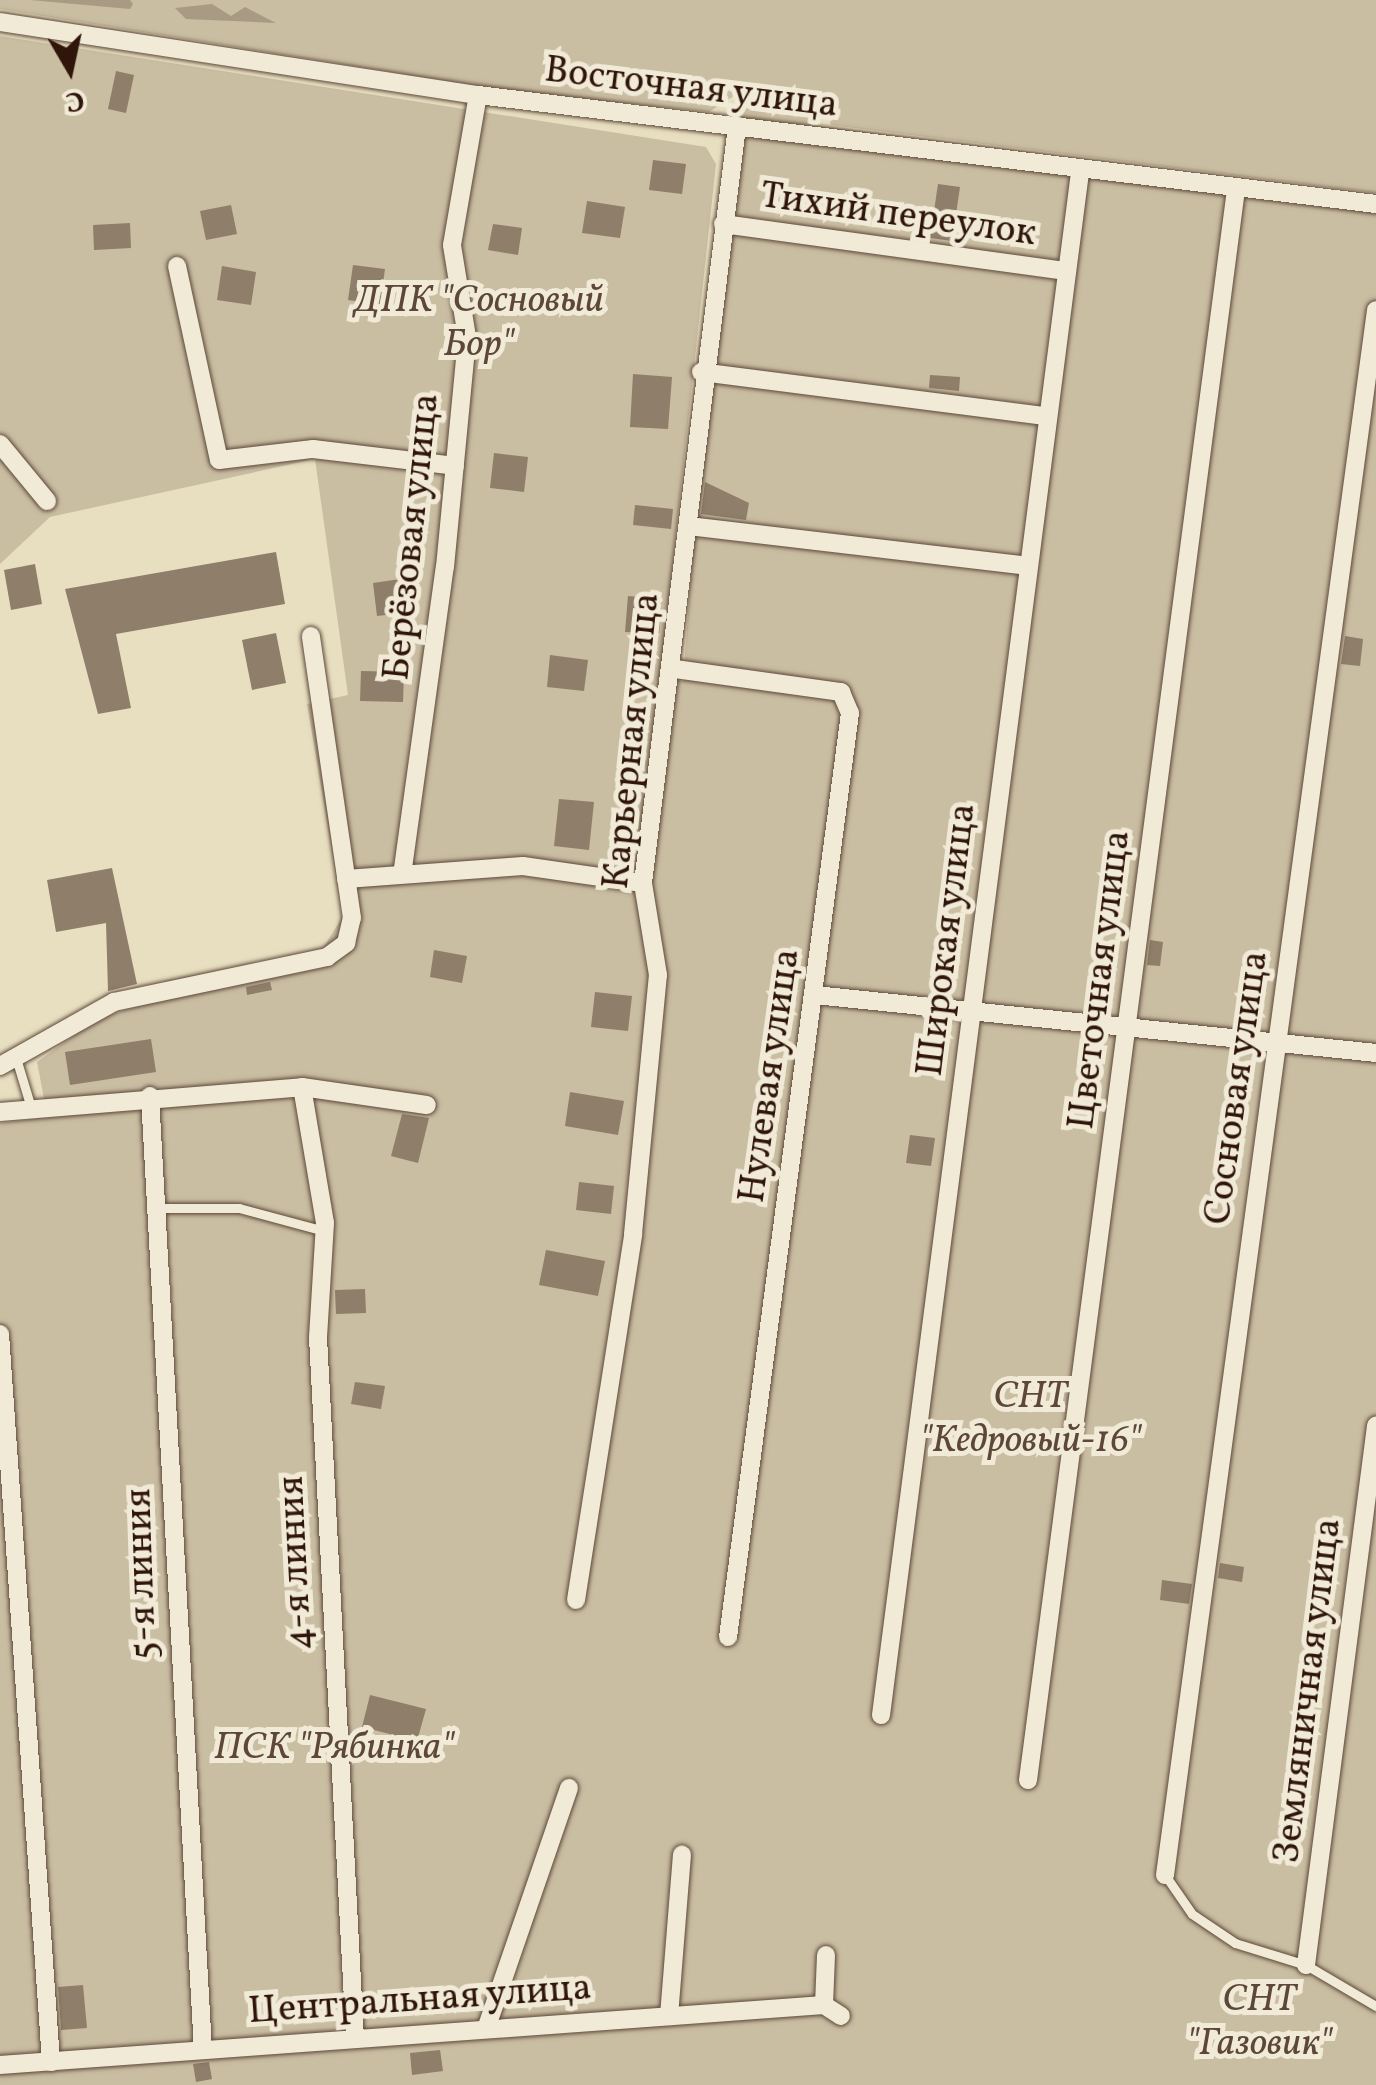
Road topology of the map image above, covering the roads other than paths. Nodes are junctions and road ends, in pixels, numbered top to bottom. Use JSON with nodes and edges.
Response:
{"nodes":[{"id":1,"x":0,"y":22,"type":"edge"},
{"id":2,"x":478,"y":95,"type":"junction"},
{"id":3,"x":737,"y":126,"type":"junction"},
{"id":4,"x":1080,"y":173,"type":"junction"},
{"id":5,"x":1236,"y":189,"type":"junction"},
{"id":6,"x":1376,"y":204,"type":"edge"},
{"id":7,"x":723,"y":224,"type":"junction"},
{"id":8,"x":177,"y":266,"type":"dead end"},
{"id":9,"x":1065,"y":272,"type":"junction"},
{"id":10,"x":1376,"y":310,"type":"edge"},
{"id":11,"x":700,"y":372,"type":"junction"},
{"id":12,"x":1046,"y":416,"type":"junction"},
{"id":13,"x":0,"y":444,"type":"edge"},
{"id":14,"x":455,"y":466,"type":"junction"},
{"id":15,"x":48,"y":501,"type":"dead end"},
{"id":16,"x":689,"y":526,"type":"junction"},
{"id":17,"x":1028,"y":566,"type":"junction"},
{"id":18,"x":311,"y":636,"type":"dead end"},
{"id":19,"x":675,"y":670,"type":"junction"},
{"id":20,"x":403,"y":868,"type":"junction"},
{"id":21,"x":346,"y":880,"type":"junction"},
{"id":22,"x":643,"y":882,"type":"junction"},
{"id":23,"x":814,"y":995,"type":"junction"},
{"id":24,"x":971,"y":1012,"type":"junction"},
{"id":25,"x":1128,"y":1025,"type":"junction"},
{"id":26,"x":1277,"y":1043,"type":"junction"},
{"id":27,"x":1376,"y":1053,"type":"edge"},
{"id":28,"x":8,"y":1062,"type":"edge"},
{"id":29,"x":302,"y":1087,"type":"junction"},
{"id":30,"x":150,"y":1096,"type":"junction"},
{"id":31,"x":427,"y":1106,"type":"dead end"},
{"id":32,"x":32,"y":1111,"type":"junction"},
{"id":33,"x":0,"y":1112,"type":"edge"},
{"id":34,"x":160,"y":1208,"type":"junction"},
{"id":35,"x":324,"y":1232,"type":"junction"},
{"id":36,"x":0,"y":1334,"type":"edge"},
{"id":37,"x":1376,"y":1426,"type":"edge"},
{"id":38,"x":576,"y":1600,"type":"dead end"},
{"id":39,"x":728,"y":1637,"type":"dead end"},
{"id":40,"x":881,"y":1715,"type":"dead end"},
{"id":41,"x":1028,"y":1780,"type":"dead end"},
{"id":42,"x":568,"y":1788,"type":"dead end"},
{"id":43,"x":682,"y":1855,"type":"dead end"},
{"id":44,"x":1165,"y":1875,"type":"joint"},
{"id":45,"x":826,"y":1955,"type":"dead end"},
{"id":46,"x":1306,"y":1965,"type":"junction"},
{"id":47,"x":824,"y":2005,"type":"junction"},
{"id":48,"x":1376,"y":2006,"type":"edge"},
{"id":49,"x":668,"y":2016,"type":"junction"},
{"id":50,"x":841,"y":2016,"type":"dead end"},
{"id":51,"x":486,"y":2029,"type":"junction"},
{"id":52,"x":355,"y":2038,"type":"junction"},
{"id":53,"x":203,"y":2049,"type":"junction"},
{"id":54,"x":52,"y":2062,"type":"junction"},
{"id":55,"x":0,"y":2065,"type":"edge"}],
"edges":[{"from":1,"to":2,"type":"street","name":"Восточная улица"},
{"from":2,"to":3,"type":"street","name":"Восточная улица"},
{"from":2,"to":14,"type":"street","name":"Берёзовая улица"},
{"from":3,"to":4,"type":"street","name":"Восточная улица"},
{"from":3,"to":7,"type":"street","name":"Карьерная улица"},
{"from":4,"to":5,"type":"street","name":"Восточная улица"},
{"from":4,"to":9,"type":"street","name":"Широкая улица"},
{"from":5,"to":6,"type":"street","name":"Восточная улица"},
{"from":5,"to":25,"type":"street","name":"Цветочная улица"},
{"from":7,"to":9,"type":"street","name":"Тихий переулок"},
{"from":7,"to":11,"type":"street","name":"Карьерная улица"},
{"from":8,"to":14,"type":"street"},
{"from":9,"to":12,"type":"street","name":"Широкая улица"},
{"from":10,"to":26,"type":"street","name":"Сосновая улица"},
{"from":11,"to":12,"type":"street"},
{"from":11,"to":16,"type":"street","name":"Карьерная улица"},
{"from":12,"to":17,"type":"street","name":"Широкая улица"},
{"from":13,"to":15,"type":"street"},
{"from":14,"to":20,"type":"street","name":"Берёзовая улица"},
{"from":16,"to":17,"type":"street"},
{"from":16,"to":19,"type":"street","name":"Карьерная улица"},
{"from":17,"to":24,"type":"street","name":"Широкая улица"},
{"from":18,"to":21,"type":"street"},
{"from":19,"to":22,"type":"street","name":"Карьерная улица"},
{"from":19,"to":23,"type":"street","name":"Нулевая улица"},
{"from":20,"to":21,"type":"street"},
{"from":20,"to":22,"type":"street"},
{"from":21,"to":28,"type":"street"},
{"from":22,"to":38,"type":"street","name":"Карьерная улица"},
{"from":23,"to":24,"type":"street"},
{"from":23,"to":39,"type":"street","name":"Нулевая улица"},
{"from":24,"to":25,"type":"street"},
{"from":24,"to":40,"type":"street","name":"Широкая улица"},
{"from":25,"to":26,"type":"street"},
{"from":25,"to":41,"type":"street","name":"Цветочная улица"},
{"from":26,"to":27,"type":"street"},
{"from":26,"to":44,"type":"street","name":"Сосновая улица"},
{"from":28,"to":32,"type":"lane"},
{"from":29,"to":30,"type":"street"},
{"from":29,"to":31,"type":"street"},
{"from":29,"to":35,"type":"street","name":"4-я линия"},
{"from":30,"to":32,"type":"street"},
{"from":30,"to":34,"type":"street","name":"5-я линия"},
{"from":32,"to":33,"type":"street"},
{"from":34,"to":35,"type":"lane"},
{"from":34,"to":53,"type":"street","name":"5-я линия"},
{"from":35,"to":52,"type":"street","name":"4-я линия"},
{"from":36,"to":54,"type":"street"},
{"from":37,"to":46,"type":"street","name":"Земляничная улица"},
{"from":42,"to":51,"type":"street"},
{"from":43,"to":49,"type":"street"},
{"from":44,"to":46,"type":"lane"},
{"from":45,"to":47,"type":"street"},
{"from":46,"to":48,"type":"lane"},
{"from":47,"to":49,"type":"street","name":"Центральная улица"},
{"from":47,"to":50,"type":"street"},
{"from":49,"to":51,"type":"street","name":"Центральная улица"},
{"from":51,"to":52,"type":"street","name":"Центральная улица"},
{"from":52,"to":53,"type":"street","name":"Центральная улица"},
{"from":53,"to":54,"type":"street","name":"Центральная улица"},
{"from":54,"to":55,"type":"street","name":"Центральная улица"}]}
